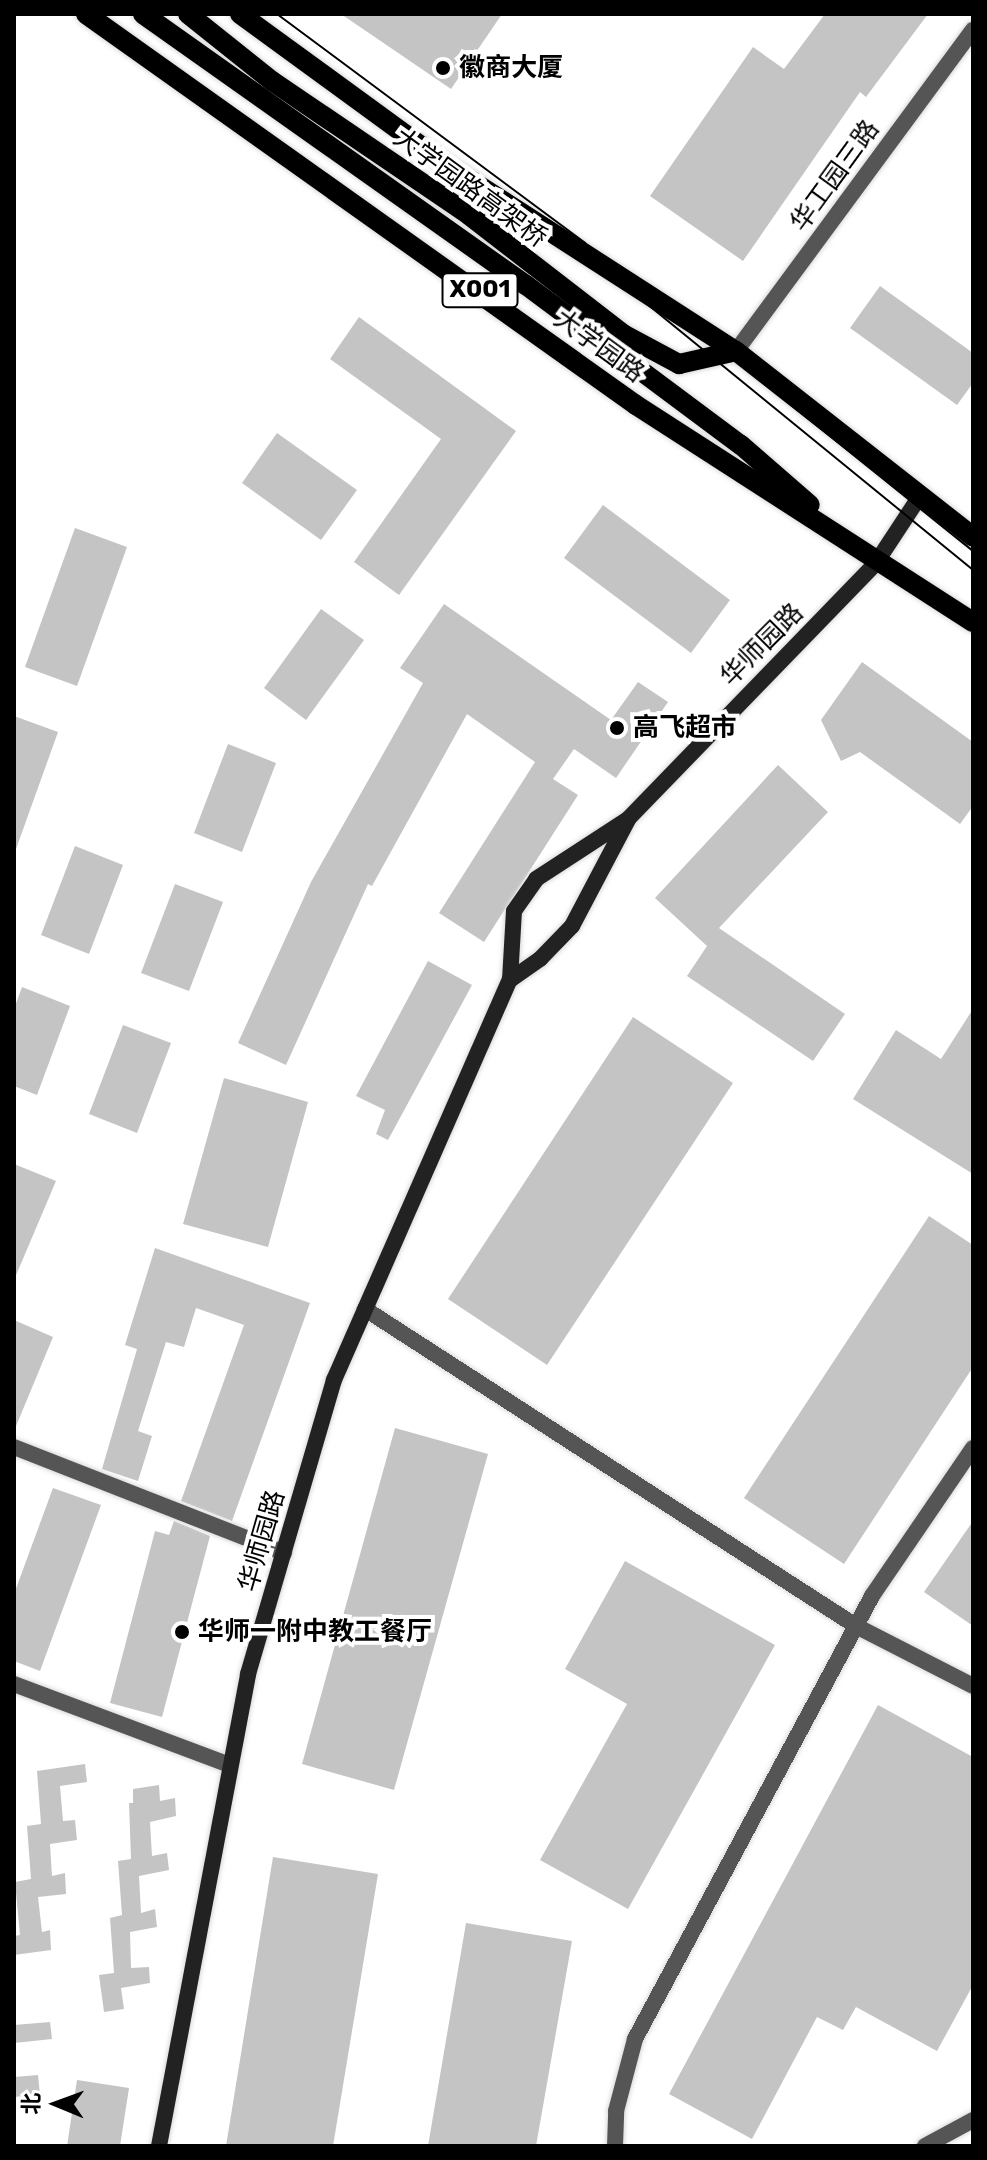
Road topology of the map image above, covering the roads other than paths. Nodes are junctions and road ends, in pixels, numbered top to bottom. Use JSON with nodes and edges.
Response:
{"nodes":[{"id":1,"x":86,"y":14,"type":"edge"},
{"id":2,"x":143,"y":14,"type":"edge"},
{"id":3,"x":188,"y":14,"type":"edge"},
{"id":4,"x":240,"y":14,"type":"edge"},
{"id":5,"x":973,"y":30,"type":"edge"},
{"id":6,"x":600,"y":329,"type":"junction"},
{"id":7,"x":736,"y":351,"type":"junction"},
{"id":8,"x":920,"y":496,"type":"junction"},
{"id":9,"x":973,"y":537,"type":"edge"},
{"id":10,"x":876,"y":563,"type":"junction"},
{"id":11,"x":973,"y":622,"type":"edge"},
{"id":12,"x":628,"y":819,"type":"junction"},
{"id":13,"x":510,"y":980,"type":"junction"},
{"id":14,"x":365,"y":1309,"type":"junction"},
{"id":15,"x":14,"y":1447,"type":"edge"},
{"id":16,"x":973,"y":1448,"type":"edge"},
{"id":17,"x":284,"y":1553,"type":"junction"},
{"id":18,"x":856,"y":1626,"type":"junction"},
{"id":19,"x":14,"y":1684,"type":"edge"},
{"id":20,"x":973,"y":1686,"type":"edge"},
{"id":21,"x":230,"y":1765,"type":"junction"},
{"id":22,"x":973,"y":2120,"type":"edge"},
{"id":23,"x":159,"y":2146,"type":"edge"},
{"id":24,"x":615,"y":2146,"type":"edge"},
{"id":25,"x":925,"y":2146,"type":"edge"}],
"edges":[{"from":1,"to":10,"type":"main road","name":"大学园路","number":"X001"},
{"from":2,"to":6,"type":"main road","name":"大学园路","number":"X001"},
{"from":3,"to":6,"type":"main road","name":"大学园路高架桥"},
{"from":4,"to":7,"type":"main road"},
{"from":5,"to":7,"type":"street","name":"华工园三路"},
{"from":6,"to":7,"type":"main road","name":"大学园路高架桥"},
{"from":6,"to":10,"type":"main road"},
{"from":7,"to":8,"type":"main road"},
{"from":8,"to":9,"type":"main road"},
{"from":8,"to":10,"type":"main road","name":"华师园路"},
{"from":10,"to":11,"type":"main road","name":"大学园路","number":"X001"},
{"from":10,"to":12,"type":"main road","name":"华师园路"},
{"from":12,"to":13,"type":"main road"},
{"from":12,"to":13,"type":"main road"},
{"from":13,"to":14,"type":"main road","name":"华师园路"},
{"from":14,"to":17,"type":"main road","name":"华师园路"},
{"from":14,"to":18,"type":"street"},
{"from":15,"to":17,"type":"street"},
{"from":16,"to":18,"type":"street"},
{"from":17,"to":21,"type":"main road","name":"华师园路"},
{"from":18,"to":20,"type":"street"},
{"from":18,"to":24,"type":"street"},
{"from":19,"to":21,"type":"street"},
{"from":21,"to":23,"type":"main road","name":"华师园路"},
{"from":22,"to":25,"type":"street"}]}
